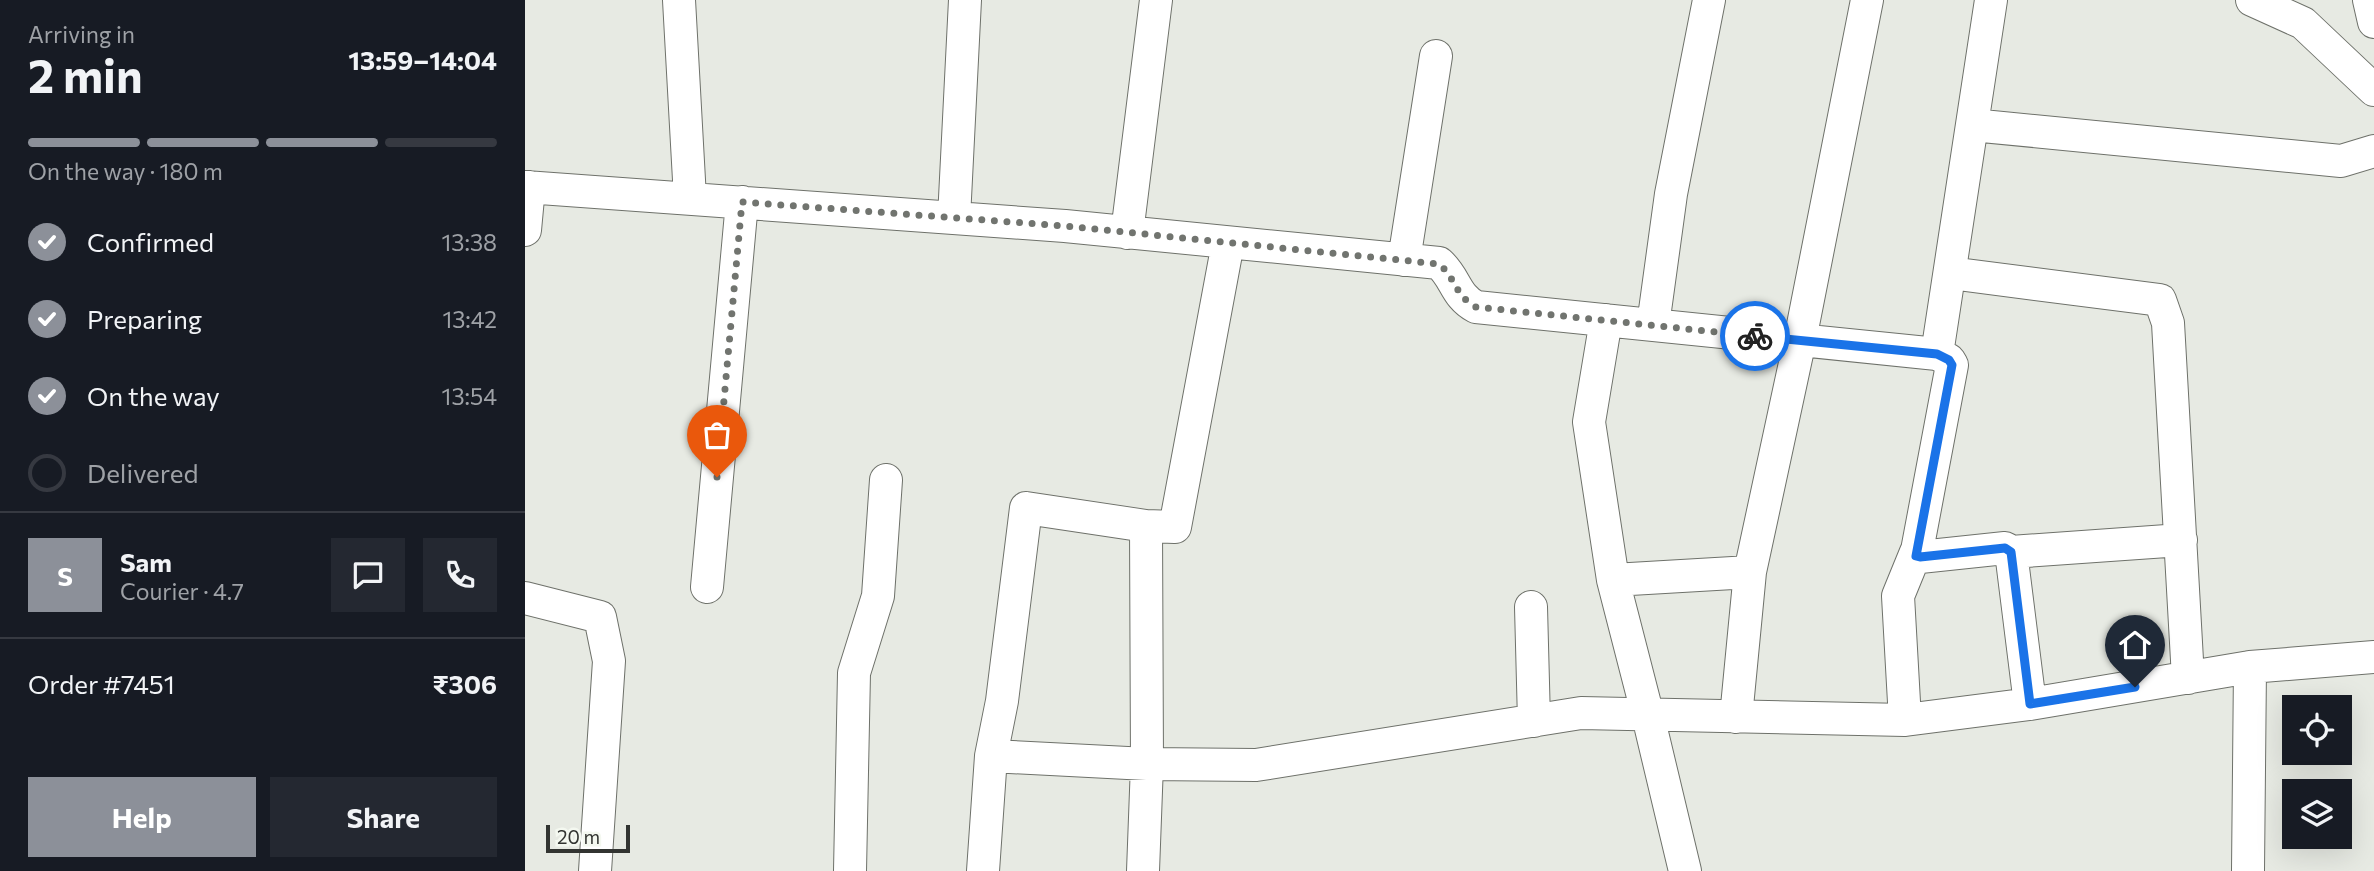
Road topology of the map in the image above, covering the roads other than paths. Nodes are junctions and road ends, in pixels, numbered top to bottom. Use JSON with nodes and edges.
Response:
{"nodes":[{"id":1,"x":679,"y":0,"type":"edge"},
{"id":2,"x":965,"y":0,"type":"edge"},
{"id":3,"x":1156,"y":0,"type":"edge"},
{"id":4,"x":1709,"y":0,"type":"edge"},
{"id":5,"x":1867,"y":0,"type":"edge"},
{"id":6,"x":1991,"y":0,"type":"edge"},
{"id":7,"x":2252,"y":0,"type":"edge"},
{"id":8,"x":2369,"y":0,"type":"edge"},
{"id":9,"x":2374,"y":22,"type":"edge"},
{"id":10,"x":1436,"y":55,"type":"dead end"},
{"id":11,"x":2374,"y":90,"type":"edge"},
{"id":12,"x":1972,"y":125,"type":"junction"},
{"id":13,"x":2374,"y":151,"type":"edge"},
{"id":14,"x":527,"y":187,"type":"edge"},
{"id":15,"x":690,"y":198,"type":"junction"},
{"id":16,"x":742,"y":202,"type":"junction"},
{"id":17,"x":954,"y":218,"type":"junction"},
{"id":18,"x":525,"y":230,"type":"edge"},
{"id":19,"x":1127,"y":233,"type":"junction"},
{"id":20,"x":1228,"y":243,"type":"junction"},
{"id":21,"x":1404,"y":260,"type":"junction"},
{"id":22,"x":1950,"y":274,"type":"junction"},
{"id":23,"x":1606,"y":320,"type":"junction"},
{"id":24,"x":1653,"y":325,"type":"junction"},
{"id":25,"x":1800,"y":340,"type":"junction"},
{"id":26,"x":1937,"y":354,"type":"junction"},
{"id":27,"x":886,"y":480,"type":"dead end"},
{"id":28,"x":1146,"y":526,"type":"junction"},
{"id":29,"x":2181,"y":540,"type":"junction"},
{"id":30,"x":1916,"y":552,"type":"junction"},
{"id":31,"x":2011,"y":552,"type":"junction"},
{"id":32,"x":1750,"y":572,"type":"junction"},
{"id":33,"x":1613,"y":580,"type":"junction"},
{"id":34,"x":707,"y":587,"type":"dead end"},
{"id":35,"x":525,"y":598,"type":"edge"},
{"id":36,"x":1531,"y":607,"type":"dead end"},
{"id":37,"x":2374,"y":657,"type":"edge"},
{"id":38,"x":2250,"y":667,"type":"junction"},
{"id":39,"x":2188,"y":678,"type":"junction"},
{"id":40,"x":2030,"y":704,"type":"junction"},
{"id":41,"x":1648,"y":716,"type":"junction"},
{"id":42,"x":1736,"y":717,"type":"junction"},
{"id":43,"x":1905,"y":720,"type":"junction"},
{"id":44,"x":1534,"y":721,"type":"junction"},
{"id":45,"x":991,"y":756,"type":"junction"},
{"id":46,"x":1147,"y":764,"type":"junction"},
{"id":47,"x":595,"y":871,"type":"edge"},
{"id":48,"x":850,"y":871,"type":"edge"},
{"id":49,"x":983,"y":871,"type":"edge"},
{"id":50,"x":1143,"y":871,"type":"edge"},
{"id":51,"x":1685,"y":871,"type":"edge"},
{"id":52,"x":2248,"y":871,"type":"edge"}],
"edges":[{"from":1,"to":15,"type":"street"},
{"from":2,"to":17,"type":"street"},
{"from":3,"to":19,"type":"street"},
{"from":4,"to":24,"type":"street"},
{"from":5,"to":25,"type":"street"},
{"from":6,"to":12,"type":"street"},
{"from":7,"to":11,"type":"street"},
{"from":8,"to":9,"type":"street"},
{"from":10,"to":21,"type":"street"},
{"from":12,"to":13,"type":"street"},
{"from":12,"to":22,"type":"street"},
{"from":14,"to":15,"type":"street"},
{"from":14,"to":18,"type":"street"},
{"from":15,"to":16,"type":"street"},
{"from":16,"to":17,"type":"street"},
{"from":16,"to":34,"type":"street"},
{"from":17,"to":19,"type":"street"},
{"from":19,"to":20,"type":"street"},
{"from":20,"to":21,"type":"street"},
{"from":20,"to":28,"type":"street"},
{"from":21,"to":23,"type":"street"},
{"from":22,"to":26,"type":"street"},
{"from":22,"to":29,"type":"street"},
{"from":23,"to":24,"type":"street"},
{"from":23,"to":33,"type":"street"},
{"from":24,"to":25,"type":"street"},
{"from":25,"to":26,"type":"street"},
{"from":25,"to":32,"type":"street"},
{"from":26,"to":30,"type":"street"},
{"from":27,"to":48,"type":"street"},
{"from":28,"to":45,"type":"street"},
{"from":28,"to":46,"type":"street"},
{"from":29,"to":31,"type":"street"},
{"from":29,"to":39,"type":"street"},
{"from":30,"to":31,"type":"street"},
{"from":30,"to":43,"type":"street"},
{"from":31,"to":40,"type":"street"},
{"from":32,"to":33,"type":"street"},
{"from":32,"to":42,"type":"street"},
{"from":33,"to":41,"type":"street"},
{"from":35,"to":47,"type":"street"},
{"from":36,"to":44,"type":"street"},
{"from":37,"to":38,"type":"street"},
{"from":38,"to":39,"type":"street"},
{"from":38,"to":52,"type":"street"},
{"from":39,"to":40,"type":"street"},
{"from":40,"to":43,"type":"street"},
{"from":41,"to":42,"type":"street"},
{"from":41,"to":44,"type":"street"},
{"from":41,"to":51,"type":"street"},
{"from":42,"to":43,"type":"street"},
{"from":44,"to":46,"type":"street"},
{"from":45,"to":46,"type":"street"},
{"from":45,"to":49,"type":"street"},
{"from":46,"to":50,"type":"street"}]}
